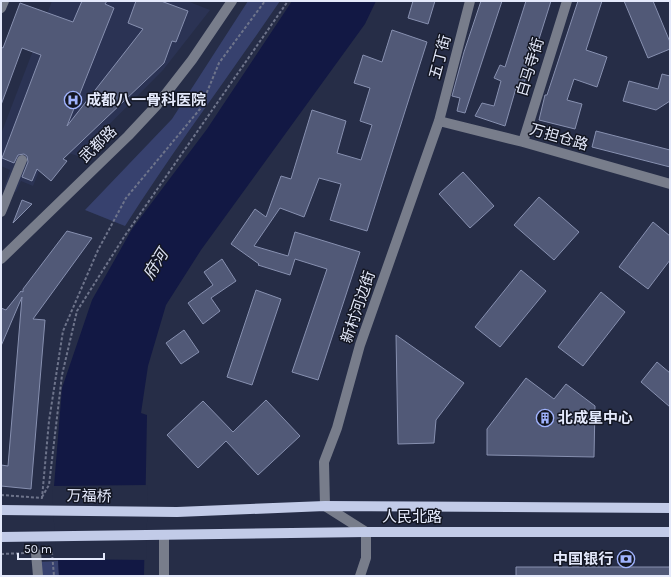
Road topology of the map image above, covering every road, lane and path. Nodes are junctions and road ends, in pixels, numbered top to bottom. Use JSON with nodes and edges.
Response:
{"nodes":[{"id":1,"x":4,"y":1,"type":"edge"},
{"id":2,"x":232,"y":1,"type":"edge"},
{"id":3,"x":265,"y":1,"type":"edge"},
{"id":4,"x":288,"y":1,"type":"edge"},
{"id":5,"x":470,"y":1,"type":"edge"},
{"id":6,"x":567,"y":1,"type":"edge"},
{"id":7,"x":1,"y":8,"type":"edge"},
{"id":8,"x":439,"y":121,"type":"junction"},
{"id":9,"x":523,"y":142,"type":"junction"},
{"id":10,"x":22,"y":160,"type":"dead end"},
{"id":11,"x":670,"y":184,"type":"edge"},
{"id":12,"x":1,"y":212,"type":"edge"},
{"id":13,"x":1,"y":260,"type":"edge"},
{"id":14,"x":1,"y":495,"type":"edge"},
{"id":15,"x":42,"y":498,"type":"junction"},
{"id":16,"x":325,"y":506,"type":"junction"},
{"id":17,"x":670,"y":508,"type":"edge"},
{"id":18,"x":1,"y":510,"type":"edge"},
{"id":19,"x":177,"y":512,"type":"joint"},
{"id":20,"x":366,"y":532,"type":"junction"},
{"id":21,"x":670,"y":532,"type":"edge"},
{"id":22,"x":159,"y":536,"type":"junction"},
{"id":23,"x":1,"y":537,"type":"edge"},
{"id":24,"x":36,"y":553,"type":"junction"},
{"id":25,"x":1,"y":554,"type":"edge"},
{"id":26,"x":38,"y":576,"type":"edge"},
{"id":27,"x":54,"y":576,"type":"edge"},
{"id":28,"x":164,"y":576,"type":"edge"},
{"id":29,"x":360,"y":576,"type":"edge"}],
"edges":[{"from":1,"to":7,"type":"street"},
{"from":2,"to":13,"type":"street","name":"武都路"},
{"from":3,"to":15,"type":"path"},
{"from":4,"to":15,"type":"path"},
{"from":5,"to":8,"type":"street","name":"五丁街"},
{"from":6,"to":9,"type":"street","name":"白马寺街"},
{"from":8,"to":9,"type":"street","name":"万担仓路"},
{"from":8,"to":16,"type":"street","name":"新村河边街"},
{"from":9,"to":11,"type":"street","name":"万担仓路"},
{"from":10,"to":12,"type":"street"},
{"from":14,"to":15,"type":"path"},
{"from":16,"to":17,"type":"main road","name":"人民北路"},
{"from":16,"to":19,"type":"main road","name":"人民北路"},
{"from":16,"to":20,"type":"street"},
{"from":18,"to":19,"type":"main road","name":"万福桥"},
{"from":20,"to":21,"type":"main road","name":"人民北路"},
{"from":20,"to":22,"type":"main road","name":"人民北路"},
{"from":20,"to":29,"type":"street"},
{"from":22,"to":23,"type":"main road"},
{"from":22,"to":28,"type":"street"},
{"from":24,"to":25,"type":"path"},
{"from":24,"to":26,"type":"street"},
{"from":24,"to":27,"type":"path"}]}
